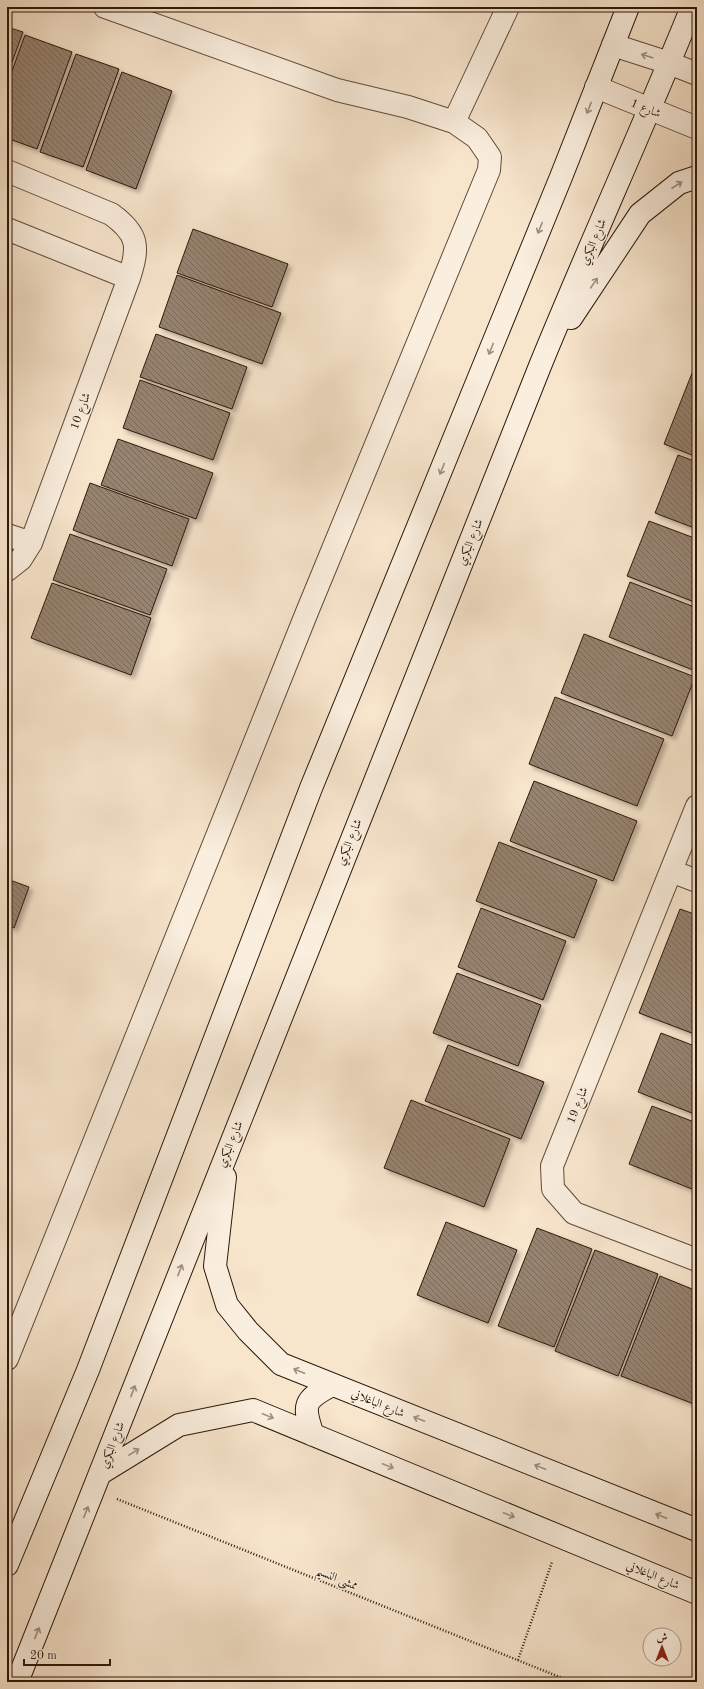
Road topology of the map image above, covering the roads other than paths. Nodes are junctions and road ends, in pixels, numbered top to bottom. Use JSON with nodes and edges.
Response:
{"nodes":[{"id":1,"x":105,"y":7,"type":"edge"},
{"id":2,"x":508,"y":7,"type":"edge"},
{"id":3,"x":628,"y":7,"type":"edge"},
{"id":4,"x":692,"y":7,"type":"edge"},
{"id":5,"x":613,"y":45,"type":"junction"},
{"id":6,"x":669,"y":63,"type":"junction"},
{"id":7,"x":697,"y":74,"type":"edge"},
{"id":8,"x":596,"y":87,"type":"junction"},
{"id":9,"x":650,"y":109,"type":"junction"},
{"id":10,"x":454,"y":122,"type":"junction"},
{"id":11,"x":697,"y":128,"type":"edge"},
{"id":12,"x":7,"y":170,"type":"edge"},
{"id":13,"x":697,"y":177,"type":"edge"},
{"id":14,"x":7,"y":229,"type":"edge"},
{"id":15,"x":129,"y":278,"type":"junction"},
{"id":16,"x":541,"y":362,"type":"junction"},
{"id":17,"x":7,"y":535,"type":"edge"},
{"id":18,"x":31,"y":544,"type":"junction"},
{"id":19,"x":7,"y":570,"type":"edge"},
{"id":20,"x":697,"y":806,"type":"edge"},
{"id":21,"x":671,"y":871,"type":"junction"},
{"id":22,"x":697,"y":881,"type":"edge"},
{"id":23,"x":228,"y":1148,"type":"junction"},
{"id":24,"x":697,"y":1260,"type":"edge"},
{"id":25,"x":7,"y":1359,"type":"edge"},
{"id":26,"x":332,"y":1385,"type":"junction"},
{"id":27,"x":313,"y":1435,"type":"junction"},
{"id":28,"x":98,"y":1481,"type":"junction"},
{"id":29,"x":697,"y":1530,"type":"edge"},
{"id":30,"x":7,"y":1565,"type":"edge"},
{"id":31,"x":697,"y":1593,"type":"edge"},
{"id":32,"x":17,"y":1682,"type":"edge"}],
"edges":[{"from":1,"to":10,"type":"main road"},
{"from":2,"to":10,"type":"main road"},
{"from":3,"to":5,"type":"main road"},
{"from":4,"to":6,"type":"main road","name":"شارع البكري"},
{"from":6,"to":5,"type":"main road","one_way":true},
{"from":5,"to":8,"type":"main road"},
{"from":6,"to":7,"type":"main road"},
{"from":6,"to":9,"type":"main road","name":"شارع البكري"},
{"from":8,"to":9,"type":"main road","name":"شارع 1"},
{"from":8,"to":30,"type":"main road","one_way":true},
{"from":9,"to":11,"type":"main road","name":"شارع 1"},
{"from":9,"to":16,"type":"main road","name":"شارع البكري"},
{"from":10,"to":25,"type":"main road"},
{"from":12,"to":15,"type":"main road","name":"شارع 10"},
{"from":16,"to":13,"type":"main road","one_way":true},
{"from":14,"to":15,"type":"main road"},
{"from":15,"to":18,"type":"main road","name":"شارع 10"},
{"from":16,"to":23,"type":"main road","name":"شارع البكري"},
{"from":17,"to":18,"type":"main road"},
{"from":18,"to":19,"type":"main road","name":"شارع 10"},
{"from":20,"to":21,"type":"main road","name":"شارع 19"},
{"from":21,"to":22,"type":"main road"},
{"from":21,"to":24,"type":"main road","name":"شارع 19"},
{"from":26,"to":23,"type":"main road","name":"شارع الباغلاني","one_way":true},
{"from":28,"to":23,"type":"main road","name":"شارع البكري","one_way":true},
{"from":26,"to":27,"type":"main road"},
{"from":29,"to":26,"type":"main road","name":"شارع الباغلاني","one_way":true},
{"from":28,"to":27,"type":"main road","name":"شارع الباغلاني","one_way":true},
{"from":27,"to":31,"type":"main road","name":"شارع الباغلاني","one_way":true},
{"from":32,"to":28,"type":"main road","name":"شارع البكري","one_way":true}]}
